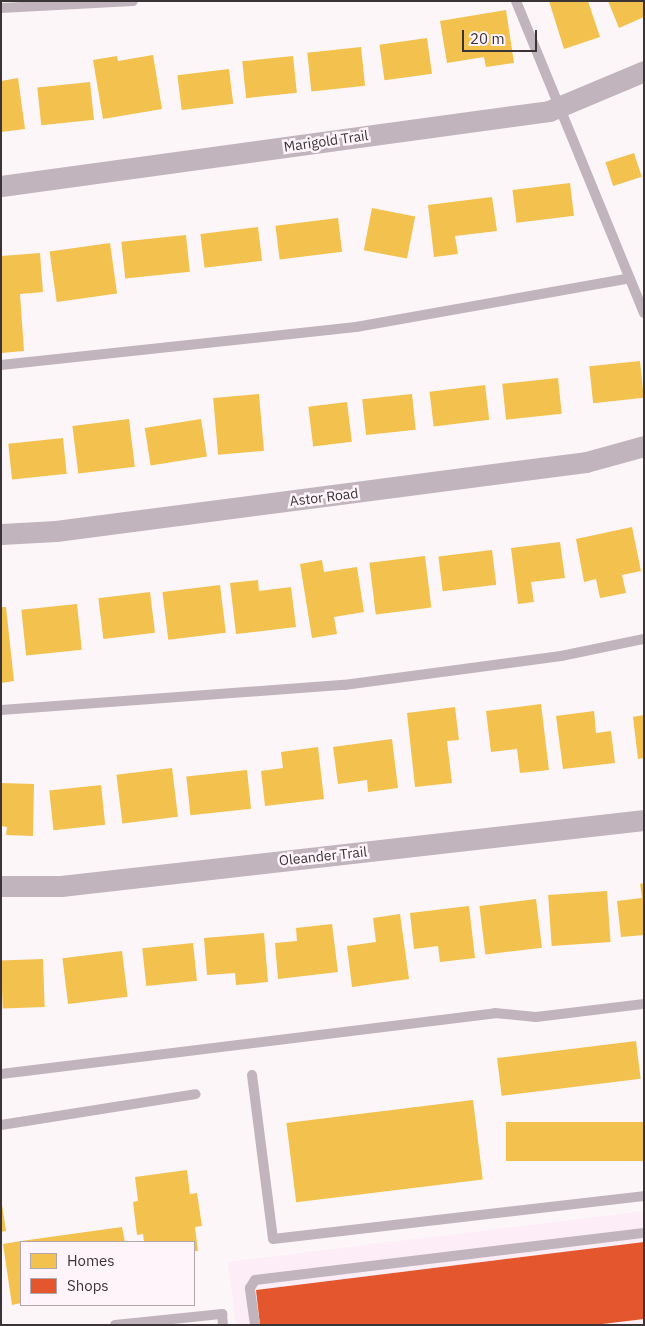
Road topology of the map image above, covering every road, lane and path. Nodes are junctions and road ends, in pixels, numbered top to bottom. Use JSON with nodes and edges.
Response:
{"nodes":[{"id":1,"x":133,"y":1,"type":"edge"},
{"id":2,"x":516,"y":1,"type":"edge"},
{"id":3,"x":1,"y":8,"type":"edge"},
{"id":4,"x":644,"y":71,"type":"edge"},
{"id":5,"x":559,"y":106,"type":"junction"},
{"id":6,"x":1,"y":186,"type":"edge"},
{"id":7,"x":630,"y":278,"type":"junction"},
{"id":8,"x":644,"y":313,"type":"edge"},
{"id":9,"x":1,"y":365,"type":"edge"},
{"id":10,"x":644,"y":446,"type":"edge"},
{"id":11,"x":1,"y":534,"type":"edge"},
{"id":12,"x":644,"y":639,"type":"edge"},
{"id":13,"x":1,"y":710,"type":"edge"},
{"id":14,"x":644,"y":820,"type":"edge"},
{"id":15,"x":1,"y":886,"type":"edge"},
{"id":16,"x":644,"y":1004,"type":"edge"},
{"id":17,"x":1,"y":1074,"type":"edge"},
{"id":18,"x":252,"y":1076,"type":"dead end"},
{"id":19,"x":196,"y":1094,"type":"dead end"},
{"id":20,"x":1,"y":1125,"type":"edge"},
{"id":21,"x":644,"y":1196,"type":"edge"},
{"id":22,"x":644,"y":1233,"type":"edge"},
{"id":23,"x":115,"y":1325,"type":"edge"},
{"id":24,"x":223,"y":1325,"type":"edge"},
{"id":25,"x":255,"y":1325,"type":"edge"}],
"edges":[{"from":1,"to":3,"type":"lane"},
{"from":2,"to":5,"type":"lane"},
{"from":4,"to":5,"type":"street","name":"Marigold Trail"},
{"from":5,"to":6,"type":"street","name":"Marigold Trail"},
{"from":5,"to":7,"type":"lane"},
{"from":7,"to":8,"type":"lane"},
{"from":7,"to":9,"type":"lane"},
{"from":10,"to":11,"type":"street","name":"Astor Road"},
{"from":12,"to":13,"type":"lane"},
{"from":14,"to":15,"type":"street","name":"Oleander Trail"},
{"from":16,"to":17,"type":"lane"},
{"from":18,"to":21,"type":"lane"},
{"from":19,"to":20,"type":"lane"},
{"from":22,"to":25,"type":"lane"},
{"from":23,"to":24,"type":"lane"}]}
